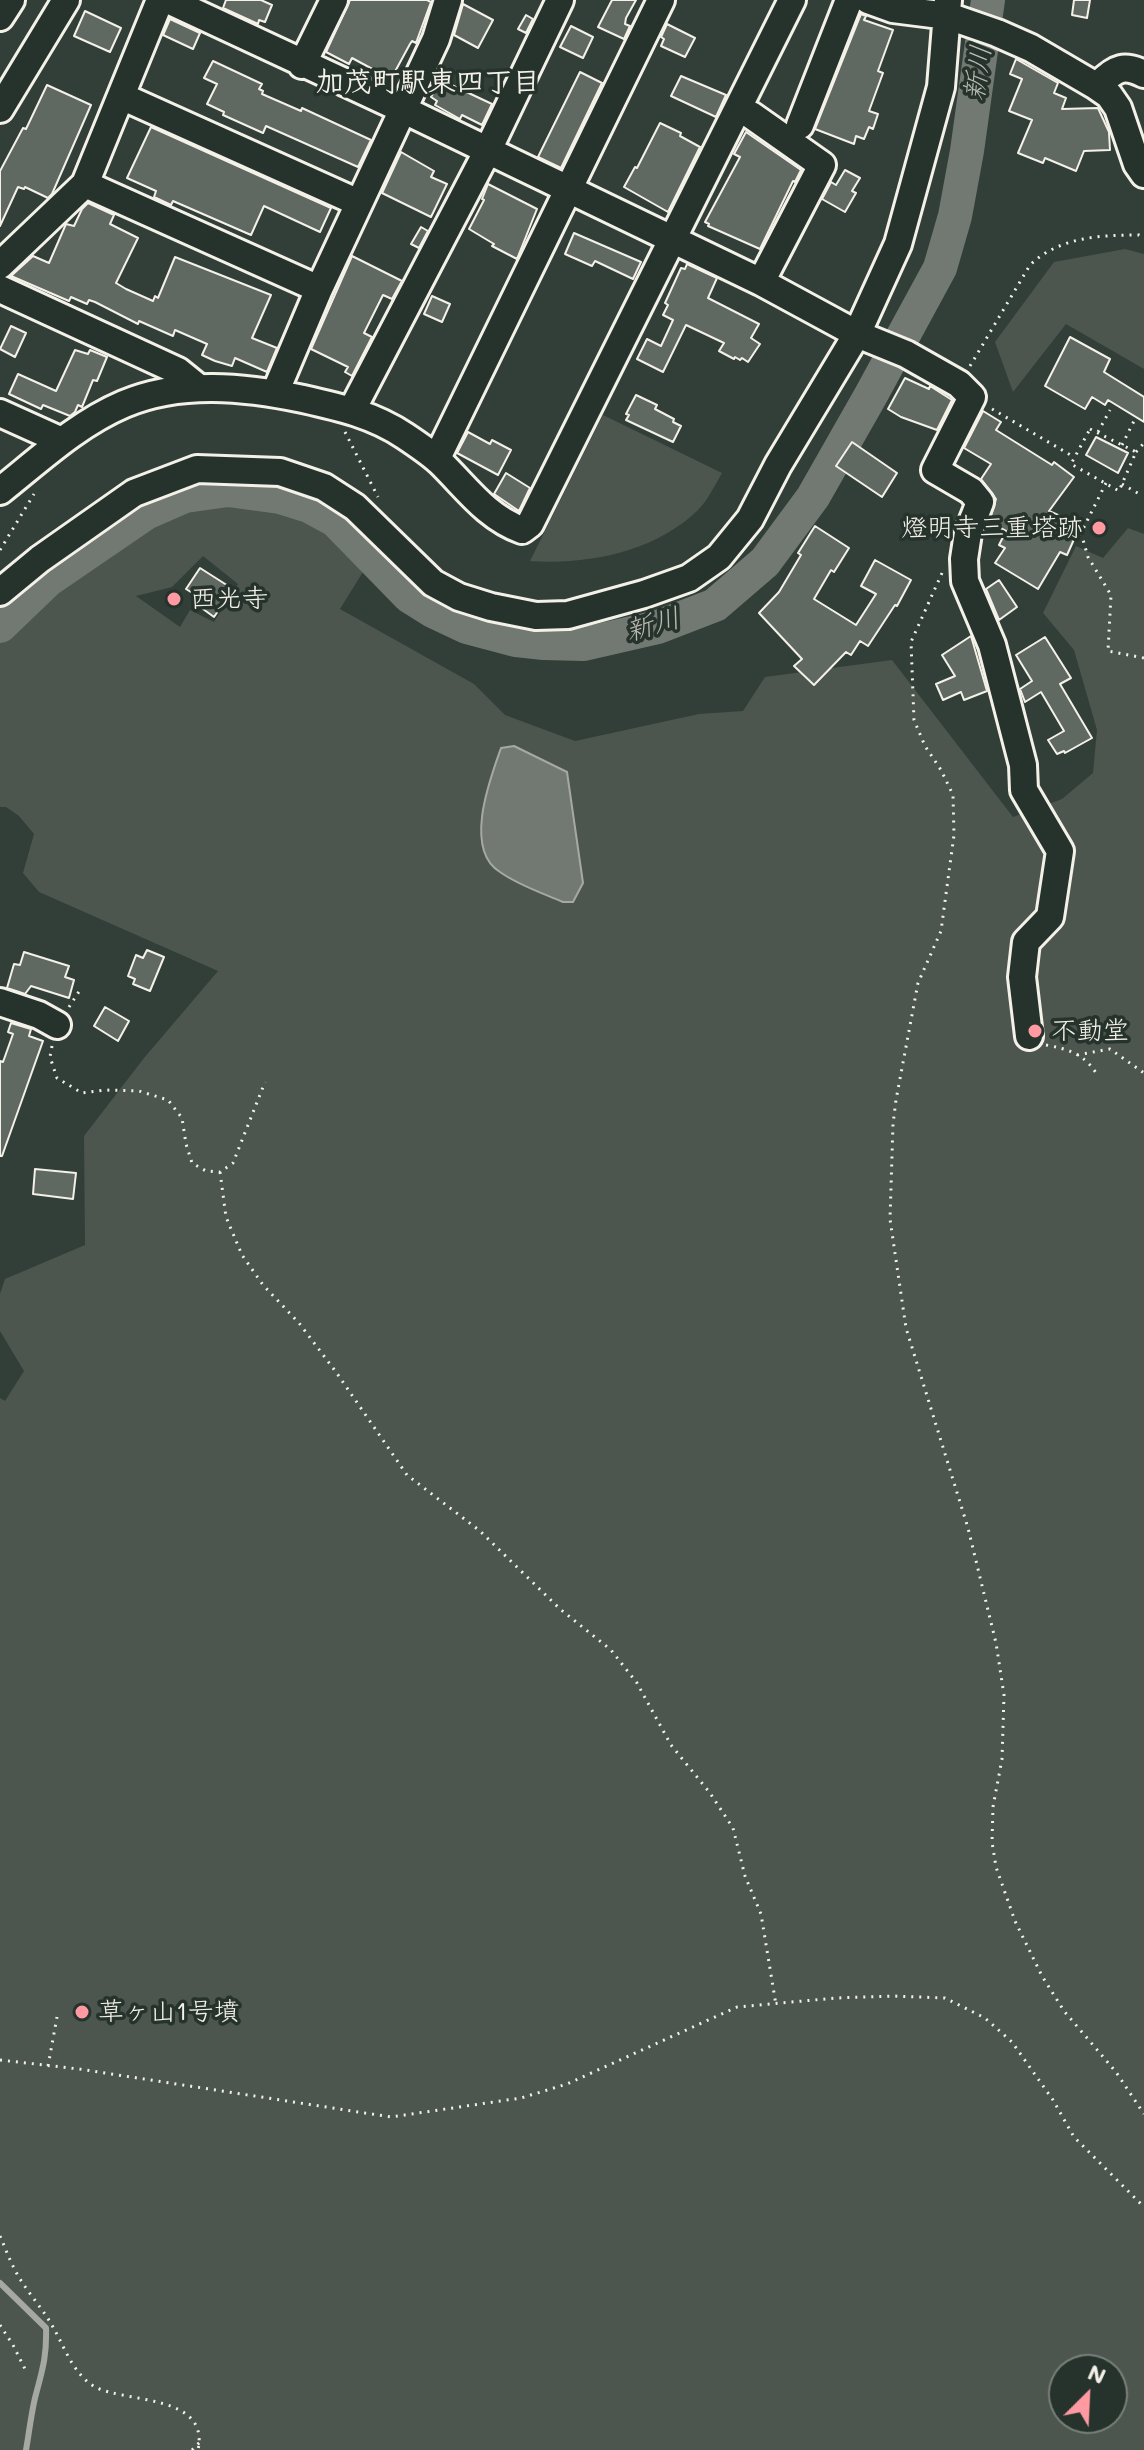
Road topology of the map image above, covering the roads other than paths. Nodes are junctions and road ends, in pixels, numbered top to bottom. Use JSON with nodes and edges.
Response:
{"nodes":[{"id":1,"x":11,"y":0,"type":"edge"},
{"id":2,"x":66,"y":0,"type":"edge"},
{"id":3,"x":160,"y":0,"type":"edge"},
{"id":4,"x":168,"y":0,"type":"edge"},
{"id":5,"x":334,"y":0,"type":"edge"},
{"id":6,"x":448,"y":0,"type":"edge"},
{"id":7,"x":560,"y":0,"type":"edge"},
{"id":8,"x":661,"y":0,"type":"edge"},
{"id":9,"x":792,"y":0,"type":"edge"},
{"id":10,"x":849,"y":0,"type":"edge"},
{"id":11,"x":868,"y":0,"type":"edge"},
{"id":12,"x":208,"y":8,"type":"edge"},
{"id":13,"x":955,"y":13,"type":"edge"},
{"id":14,"x":0,"y":17,"type":"edge"},
{"id":15,"x":302,"y":65,"type":"junction"},
{"id":16,"x":1144,"y":74,"type":"edge"},
{"id":17,"x":1096,"y":86,"type":"junction"},
{"id":18,"x":121,"y":96,"type":"junction"},
{"id":19,"x":0,"y":109,"type":"edge"},
{"id":20,"x":402,"y":109,"type":"junction"},
{"id":21,"x":738,"y":109,"type":"junction"},
{"id":22,"x":800,"y":125,"type":"dead end"},
{"id":23,"x":488,"y":150,"type":"junction"},
{"id":24,"x":1144,"y":174,"type":"edge"},
{"id":25,"x":85,"y":184,"type":"junction"},
{"id":26,"x":567,"y":189,"type":"junction"},
{"id":27,"x":359,"y":203,"type":"junction"},
{"id":28,"x":673,"y":240,"type":"junction"},
{"id":29,"x":0,"y":265,"type":"edge"},
{"id":30,"x":761,"y":282,"type":"junction"},
{"id":31,"x":0,"y":289,"type":"edge"},
{"id":32,"x":319,"y":289,"type":"junction"},
{"id":33,"x":867,"y":338,"type":"junction"},
{"id":34,"x":199,"y":388,"type":"junction"},
{"id":35,"x":275,"y":393,"type":"junction"},
{"id":36,"x":352,"y":410,"type":"junction"},
{"id":37,"x":0,"y":413,"type":"edge"},
{"id":38,"x":62,"y":441,"type":"junction"},
{"id":39,"x":437,"y":458,"type":"junction"},
{"id":40,"x":0,"y":491,"type":"edge"},
{"id":41,"x":0,"y":592,"type":"edge"},
{"id":42,"x":1,"y":1010,"type":"edge"},
{"id":43,"x":57,"y":1025,"type":"road end"},
{"id":44,"x":1029,"y":1036,"type":"road end"}],
"edges":[{"from":1,"to":14,"type":"street"},
{"from":2,"to":19,"type":"street"},
{"from":3,"to":18,"type":"street"},
{"from":4,"to":12,"type":"street"},
{"from":5,"to":15,"type":"street"},
{"from":6,"to":20,"type":"street"},
{"from":7,"to":23,"type":"street"},
{"from":8,"to":26,"type":"street"},
{"from":9,"to":21,"type":"street"},
{"from":10,"to":22,"type":"street"},
{"from":11,"to":13,"type":"street"},
{"from":12,"to":15,"type":"street"},
{"from":13,"to":17,"type":"street"},
{"from":13,"to":33,"type":"street"},
{"from":15,"to":20,"type":"street"},
{"from":16,"to":17,"type":"street"},
{"from":17,"to":24,"type":"street"},
{"from":18,"to":25,"type":"street"},
{"from":18,"to":27,"type":"street"},
{"from":20,"to":23,"type":"street"},
{"from":20,"to":27,"type":"street"},
{"from":21,"to":28,"type":"street"},
{"from":21,"to":30,"type":"street"},
{"from":23,"to":26,"type":"street"},
{"from":23,"to":36,"type":"street"},
{"from":25,"to":29,"type":"street"},
{"from":25,"to":32,"type":"street"},
{"from":26,"to":28,"type":"street"},
{"from":26,"to":39,"type":"street"},
{"from":27,"to":32,"type":"street"},
{"from":28,"to":30,"type":"street"},
{"from":28,"to":39,"type":"street"},
{"from":30,"to":33,"type":"street"},
{"from":31,"to":34,"type":"street"},
{"from":32,"to":35,"type":"street"},
{"from":33,"to":41,"type":"street"},
{"from":33,"to":44,"type":"street"},
{"from":34,"to":35,"type":"street"},
{"from":34,"to":38,"type":"street"},
{"from":35,"to":36,"type":"street"},
{"from":36,"to":39,"type":"street"},
{"from":37,"to":38,"type":"street"},
{"from":38,"to":40,"type":"street"},
{"from":42,"to":43,"type":"street"}]}
